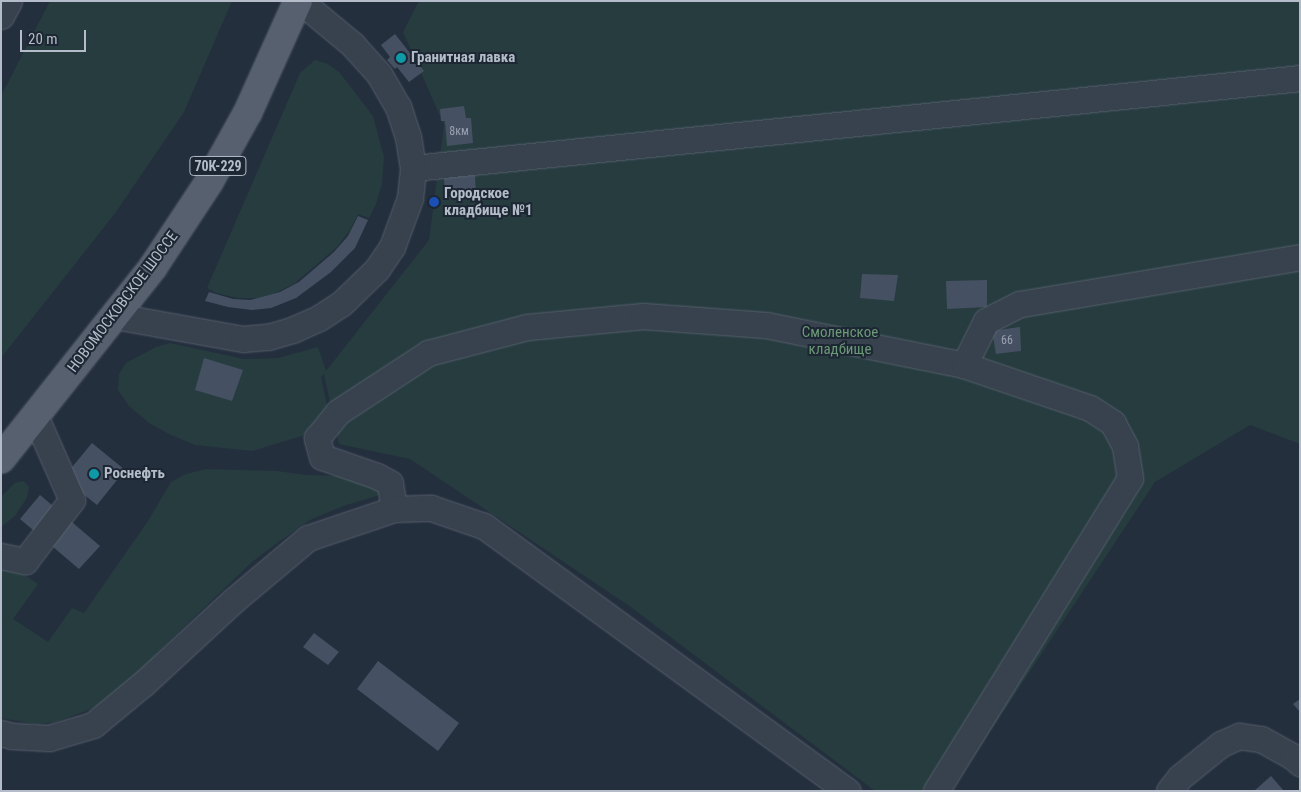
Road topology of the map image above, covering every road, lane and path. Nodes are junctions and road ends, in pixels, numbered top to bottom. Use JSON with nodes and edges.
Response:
{"nodes":[{"id":1,"x":9,"y":1,"type":"edge"},
{"id":2,"x":298,"y":1,"type":"edge"},
{"id":3,"x":1,"y":16,"type":"edge"},
{"id":4,"x":1300,"y":78,"type":"edge"},
{"id":5,"x":413,"y":168,"type":"junction"},
{"id":6,"x":1300,"y":257,"type":"edge"},
{"id":7,"x":115,"y":316,"type":"junction"},
{"id":8,"x":964,"y":365,"type":"junction"},
{"id":9,"x":35,"y":416,"type":"junction"},
{"id":10,"x":1,"y":460,"type":"edge"},
{"id":11,"x":394,"y":509,"type":"junction"},
{"id":12,"x":1,"y":556,"type":"edge"},
{"id":13,"x":1,"y":733,"type":"edge"},
{"id":14,"x":1300,"y":763,"type":"edge"},
{"id":15,"x":848,"y":791,"type":"edge"},
{"id":16,"x":936,"y":791,"type":"edge"},
{"id":17,"x":1169,"y":791,"type":"edge"}],
"edges":[{"from":1,"to":3,"type":"street"},
{"from":2,"to":5,"type":"street"},
{"from":2,"to":7,"type":"main road","name":"НОВОМОСКОВСКОЕ ШОССЕ","number":"70К-229"},
{"from":4,"to":5,"type":"street"},
{"from":5,"to":7,"type":"street"},
{"from":6,"to":8,"type":"street"},
{"from":7,"to":9,"type":"main road","name":"НОВОМОСКОВСКОЕ ШОССЕ","number":"70К-229"},
{"from":8,"to":11,"type":"street"},
{"from":8,"to":16,"type":"street"},
{"from":9,"to":10,"type":"main road","name":"НОВОМОСКОВСКОЕ ШОССЕ","number":"70К-229"},
{"from":9,"to":12,"type":"street"},
{"from":11,"to":13,"type":"street"},
{"from":11,"to":15,"type":"street"},
{"from":14,"to":17,"type":"street"}]}
